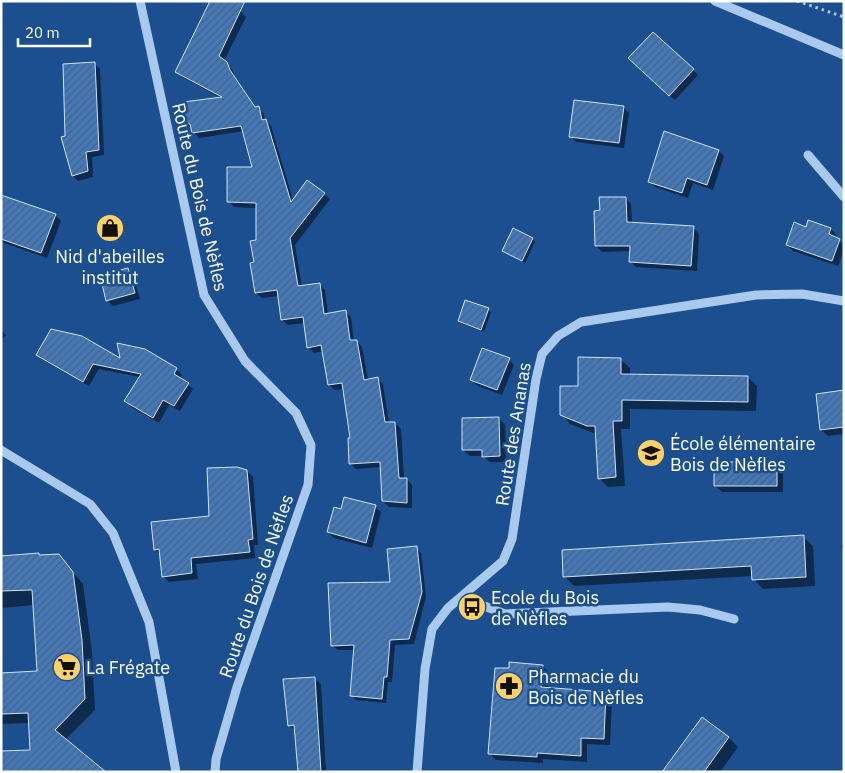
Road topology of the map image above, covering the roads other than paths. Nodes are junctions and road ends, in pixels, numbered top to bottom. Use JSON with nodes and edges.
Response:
{"nodes":[{"id":1,"x":140,"y":1,"type":"edge"},
{"id":2,"x":715,"y":1,"type":"edge"},
{"id":3,"x":844,"y":55,"type":"edge"},
{"id":4,"x":808,"y":155,"type":"dead end"},
{"id":5,"x":844,"y":198,"type":"edge"},
{"id":6,"x":844,"y":301,"type":"edge"},
{"id":7,"x":1,"y":450,"type":"edge"},
{"id":8,"x":465,"y":594,"type":"junction"},
{"id":9,"x":734,"y":619,"type":"dead end"},
{"id":10,"x":176,"y":772,"type":"edge"},
{"id":11,"x":215,"y":772,"type":"edge"},
{"id":12,"x":417,"y":772,"type":"edge"}],
"edges":[{"from":1,"to":11,"type":"street","name":"Route du Bois de Nèfles"},
{"from":2,"to":3,"type":"street"},
{"from":4,"to":5,"type":"street"},
{"from":6,"to":8,"type":"street","name":"Route des Ananas"},
{"from":7,"to":10,"type":"street"},
{"from":8,"to":9,"type":"street"},
{"from":8,"to":12,"type":"street","name":"Route des Ananas"}]}
